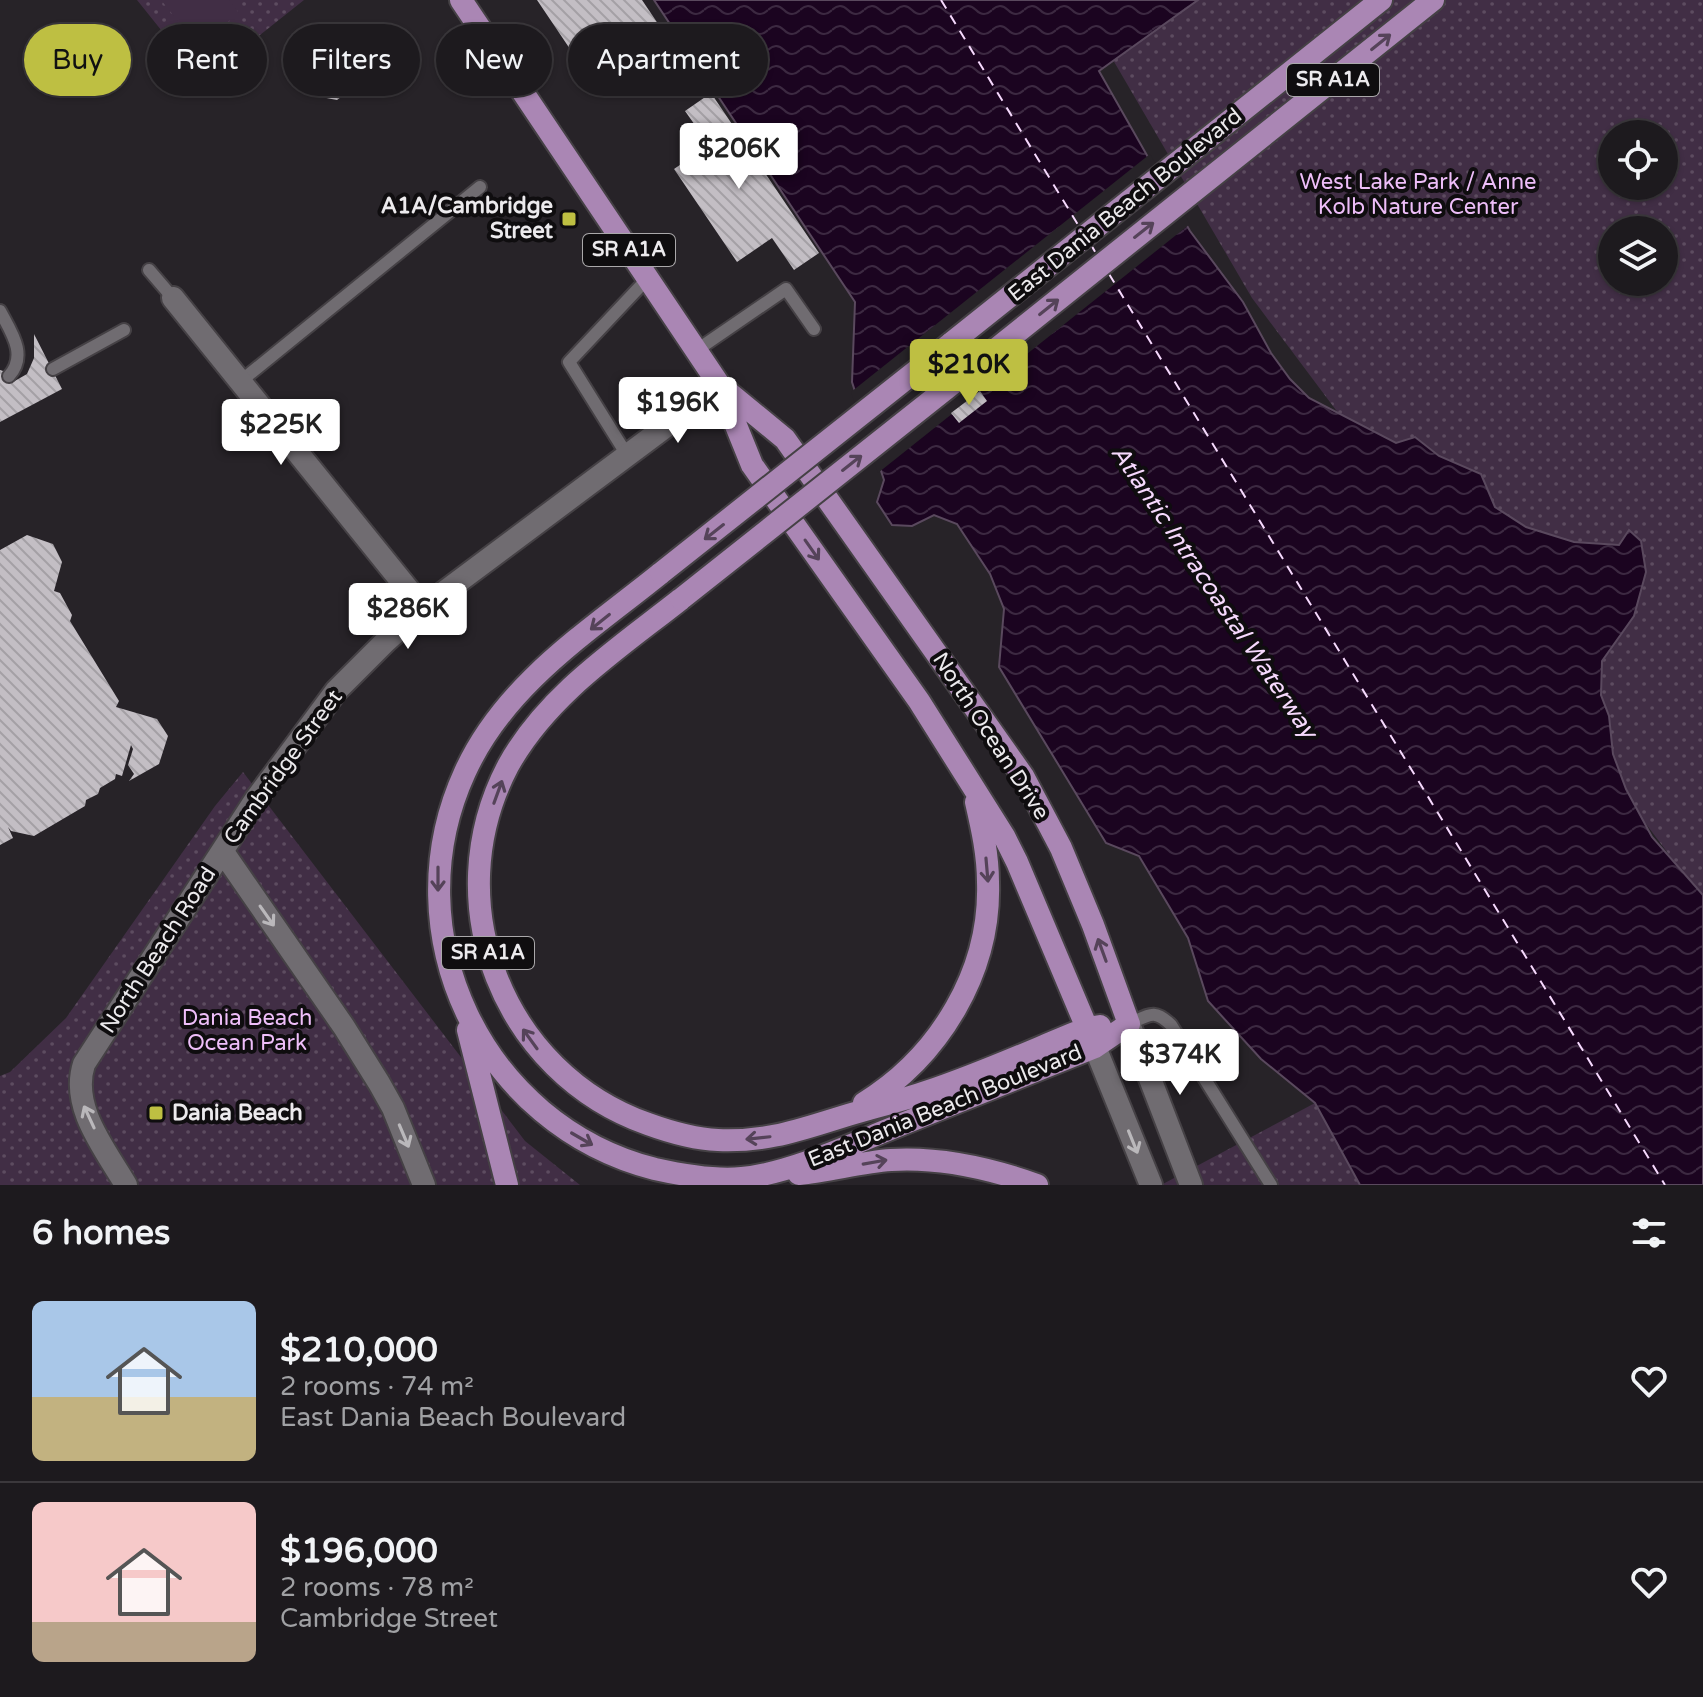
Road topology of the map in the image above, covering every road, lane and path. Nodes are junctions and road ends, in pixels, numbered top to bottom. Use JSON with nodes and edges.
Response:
{"nodes":[{"id":1,"x":461,"y":0,"type":"edge"},
{"id":2,"x":1381,"y":0,"type":"edge"},
{"id":3,"x":1433,"y":0,"type":"edge"},
{"id":4,"x":480,"y":187,"type":"dead end"},
{"id":5,"x":149,"y":270,"type":"dead end"},
{"id":6,"x":648,"y":278,"type":"junction"},
{"id":7,"x":173,"y":298,"type":"joint"},
{"id":8,"x":0,"y":311,"type":"edge"},
{"id":9,"x":814,"y":329,"type":"dead end"},
{"id":10,"x":124,"y":330,"type":"dead end"},
{"id":11,"x":697,"y":350,"type":"junction"},
{"id":12,"x":53,"y":369,"type":"dead end"},
{"id":13,"x":9,"y":376,"type":"dead end"},
{"id":14,"x":241,"y":381,"type":"junction"},
{"id":15,"x":720,"y":386,"type":"junction"},
{"id":16,"x":627,"y":455,"type":"junction"},
{"id":17,"x":423,"y":608,"type":"junction"},
{"id":18,"x":961,"y":768,"type":"junction"},
{"id":19,"x":223,"y":852,"type":"junction"},
{"id":20,"x":460,"y":998,"type":"junction"},
{"id":21,"x":1129,"y":1024,"type":"junction"},
{"id":22,"x":1091,"y":1037,"type":"junction"},
{"id":23,"x":833,"y":1119,"type":"junction"},
{"id":24,"x":742,"y":1178,"type":"junction"},
{"id":25,"x":126,"y":1185,"type":"edge"},
{"id":26,"x":424,"y":1185,"type":"edge"},
{"id":27,"x":507,"y":1185,"type":"edge"},
{"id":28,"x":1037,"y":1185,"type":"edge"},
{"id":29,"x":1151,"y":1185,"type":"edge"},
{"id":30,"x":1191,"y":1185,"type":"edge"},
{"id":31,"x":1271,"y":1185,"type":"edge"}],
"edges":[{"from":1,"to":6,"type":"main road","name":"North Ocean Drive","number":"SR A1A"},
{"from":2,"to":20,"type":"main road","name":"East Dania Beach Boulevard","number":"SR A1A","one_way":true,"bridge":true},
{"from":23,"to":3,"type":"main road","name":"East Dania Beach Boulevard","number":"SR A1A","one_way":true,"bridge":true},
{"from":4,"to":14,"type":"lane"},
{"from":5,"to":7,"type":"lane"},
{"from":6,"to":11,"type":"main road","name":"North Ocean Drive","number":"SR A1A"},
{"from":6,"to":16,"type":"lane"},
{"from":7,"to":14,"type":"street"},
{"from":8,"to":13,"type":"lane"},
{"from":9,"to":11,"type":"lane"},
{"from":10,"to":12,"type":"lane"},
{"from":11,"to":15,"type":"main road","name":"North Ocean Drive","number":"SR A1A"},
{"from":14,"to":17,"type":"street"},
{"from":15,"to":16,"type":"street","name":"Cambridge Street"},
{"from":15,"to":18,"type":"main road","name":"North Ocean Drive","number":"SR A1A","one_way":true},
{"from":21,"to":15,"type":"main road","name":"North Ocean Drive","number":"SR A1A","one_way":true},
{"from":16,"to":17,"type":"street","name":"Cambridge Street"},
{"from":17,"to":19,"type":"street","name":"Cambridge Street"},
{"from":18,"to":22,"type":"main road","name":"North Ocean Drive"},
{"from":18,"to":23,"type":"main road","number":"SR A1A","one_way":true},
{"from":25,"to":19,"type":"street","name":"North Beach Road","one_way":true},
{"from":19,"to":26,"type":"street","name":"North Beach Road","one_way":true},
{"from":20,"to":24,"type":"main road","name":"East Dania Beach Boulevard","number":"SR A1A","one_way":true},
{"from":20,"to":27,"type":"main road"},
{"from":21,"to":22,"type":"main road","name":"East Dania Beach Boulevard"},
{"from":21,"to":30,"type":"street","name":"North Ocean Drive"},
{"from":21,"to":31,"type":"lane"},
{"from":22,"to":23,"type":"main road","name":"East Dania Beach Boulevard"},
{"from":22,"to":24,"type":"main road","name":"East Dania Beach Boulevard","number":"SR A1A"},
{"from":22,"to":29,"type":"street","name":"North Ocean Drive","one_way":true},
{"from":24,"to":28,"type":"main road","one_way":true}]}
